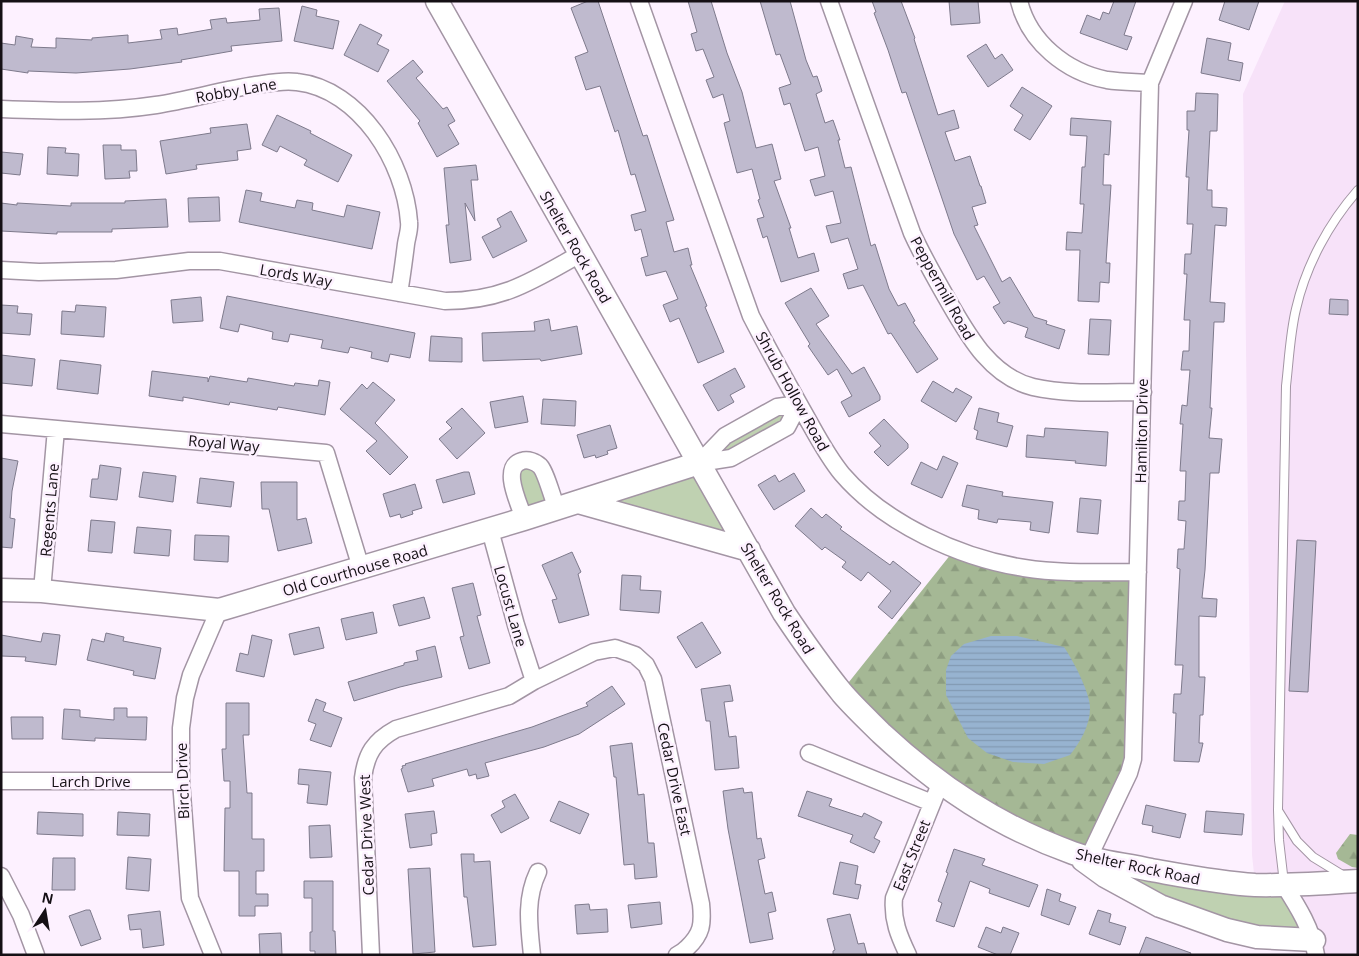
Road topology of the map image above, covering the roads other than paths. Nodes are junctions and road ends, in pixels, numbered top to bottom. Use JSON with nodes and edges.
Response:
{"nodes":[{"id":1,"x":437,"y":1,"type":"edge"},
{"id":2,"x":639,"y":1,"type":"edge"},
{"id":3,"x":829,"y":1,"type":"edge"},
{"id":4,"x":1019,"y":1,"type":"edge"},
{"id":5,"x":1184,"y":1,"type":"edge"},
{"id":6,"x":1150,"y":83,"type":"junction"},
{"id":7,"x":1,"y":109,"type":"edge"},
{"id":8,"x":1358,"y":190,"type":"edge"},
{"id":9,"x":580,"y":254,"type":"junction"},
{"id":10,"x":1,"y":270,"type":"edge"},
{"id":11,"x":399,"y":293,"type":"junction"},
{"id":12,"x":1143,"y":392,"type":"junction"},
{"id":13,"x":799,"y":404,"type":"junction"},
{"id":14,"x":1,"y":424,"type":"edge"},
{"id":15,"x":56,"y":429,"type":"junction"},
{"id":16,"x":699,"y":463,"type":"junction"},
{"id":17,"x":578,"y":502,"type":"junction"},
{"id":18,"x":557,"y":509,"type":"junction"},
{"id":19,"x":524,"y":519,"type":"junction"},
{"id":20,"x":490,"y":530,"type":"junction"},
{"id":21,"x":749,"y":550,"type":"junction"},
{"id":22,"x":361,"y":568,"type":"junction"},
{"id":23,"x":1138,"y":572,"type":"junction"},
{"id":24,"x":1,"y":590,"type":"edge"},
{"id":25,"x":42,"y":591,"type":"junction"},
{"id":26,"x":219,"y":610,"type":"junction"},
{"id":27,"x":615,"y":648,"type":"joint"},
{"id":28,"x":534,"y":681,"type":"junction"},
{"id":29,"x":809,"y":753,"type":"dead end"},
{"id":30,"x":1,"y":781,"type":"edge"},
{"id":31,"x":181,"y":781,"type":"junction"},
{"id":32,"x":936,"y":794,"type":"junction"},
{"id":33,"x":1278,"y":810,"type":"junction"},
{"id":34,"x":1081,"y":855,"type":"junction"},
{"id":35,"x":538,"y":872,"type":"dead end"},
{"id":36,"x":1,"y":876,"type":"edge"},
{"id":37,"x":1355,"y":881,"type":"edge"},
{"id":38,"x":1284,"y":885,"type":"junction"},
{"id":39,"x":1315,"y":948,"type":"edge"},
{"id":40,"x":36,"y":955,"type":"edge"},
{"id":41,"x":213,"y":955,"type":"edge"},
{"id":42,"x":371,"y":955,"type":"edge"},
{"id":43,"x":532,"y":955,"type":"edge"},
{"id":44,"x":677,"y":955,"type":"edge"},
{"id":45,"x":908,"y":955,"type":"edge"}],
"edges":[{"from":1,"to":9,"type":"main road","name":"Shelter Rock Road"},
{"from":2,"to":13,"type":"street","name":"Shrub Hollow Road"},
{"from":3,"to":12,"type":"street","name":"Peppermill Road"},
{"from":4,"to":6,"type":"street"},
{"from":5,"to":6,"type":"street","name":"Hamilton Drive"},
{"from":6,"to":12,"type":"street","name":"Hamilton Drive"},
{"from":7,"to":11,"type":"street","name":"Robby Lane"},
{"from":8,"to":33,"type":"lane"},
{"from":9,"to":11,"type":"street","name":"Lords Way"},
{"from":9,"to":16,"type":"main road","name":"Shelter Rock Road"},
{"from":10,"to":11,"type":"street","name":"Lords Way"},
{"from":12,"to":23,"type":"street","name":"Hamilton Drive"},
{"from":13,"to":16,"type":"street"},
{"from":13,"to":16,"type":"street"},
{"from":13,"to":23,"type":"street","name":"Shrub Hollow Road"},
{"from":14,"to":15,"type":"street","name":"Royal Way"},
{"from":15,"to":22,"type":"street","name":"Royal Way"},
{"from":15,"to":25,"type":"street","name":"Regents Lane"},
{"from":16,"to":17,"type":"main road","name":"Old Courthouse Road"},
{"from":16,"to":21,"type":"main road","name":"Shelter Rock Road"},
{"from":17,"to":18,"type":"main road","name":"Old Courthouse Road"},
{"from":17,"to":21,"type":"main road"},
{"from":18,"to":19,"type":"main road","name":"Old Courthouse Road"},
{"from":18,"to":19,"type":"street"},
{"from":19,"to":20,"type":"main road","name":"Old Courthouse Road"},
{"from":20,"to":22,"type":"main road","name":"Old Courthouse Road"},
{"from":20,"to":28,"type":"street","name":"Locust Lane"},
{"from":21,"to":32,"type":"main road","name":"Shelter Rock Road"},
{"from":22,"to":26,"type":"main road","name":"Old Courthouse Road"},
{"from":23,"to":34,"type":"street","name":"Hamilton Drive"},
{"from":24,"to":25,"type":"main road","name":"Old Courthouse Road"},
{"from":25,"to":26,"type":"main road","name":"Old Courthouse Road"},
{"from":26,"to":31,"type":"street","name":"Birch Drive"},
{"from":27,"to":28,"type":"street","name":"Cedar Drive West"},
{"from":27,"to":44,"type":"street","name":"Cedar Drive East"},
{"from":28,"to":42,"type":"street","name":"Cedar Drive West"},
{"from":29,"to":32,"type":"street"},
{"from":30,"to":31,"type":"street","name":"Larch Drive"},
{"from":31,"to":41,"type":"street","name":"Birch Drive"},
{"from":32,"to":34,"type":"main road","name":"Shelter Rock Road"},
{"from":32,"to":45,"type":"street","name":"East Street"},
{"from":33,"to":37,"type":"lane"},
{"from":33,"to":38,"type":"lane"},
{"from":34,"to":38,"type":"main road","name":"Shelter Rock Road"},
{"from":34,"to":39,"type":"main road"},
{"from":35,"to":43,"type":"street"},
{"from":36,"to":40,"type":"street"},
{"from":37,"to":38,"type":"main road","name":"Shelter Rock Road"},
{"from":38,"to":39,"type":"street"}]}
